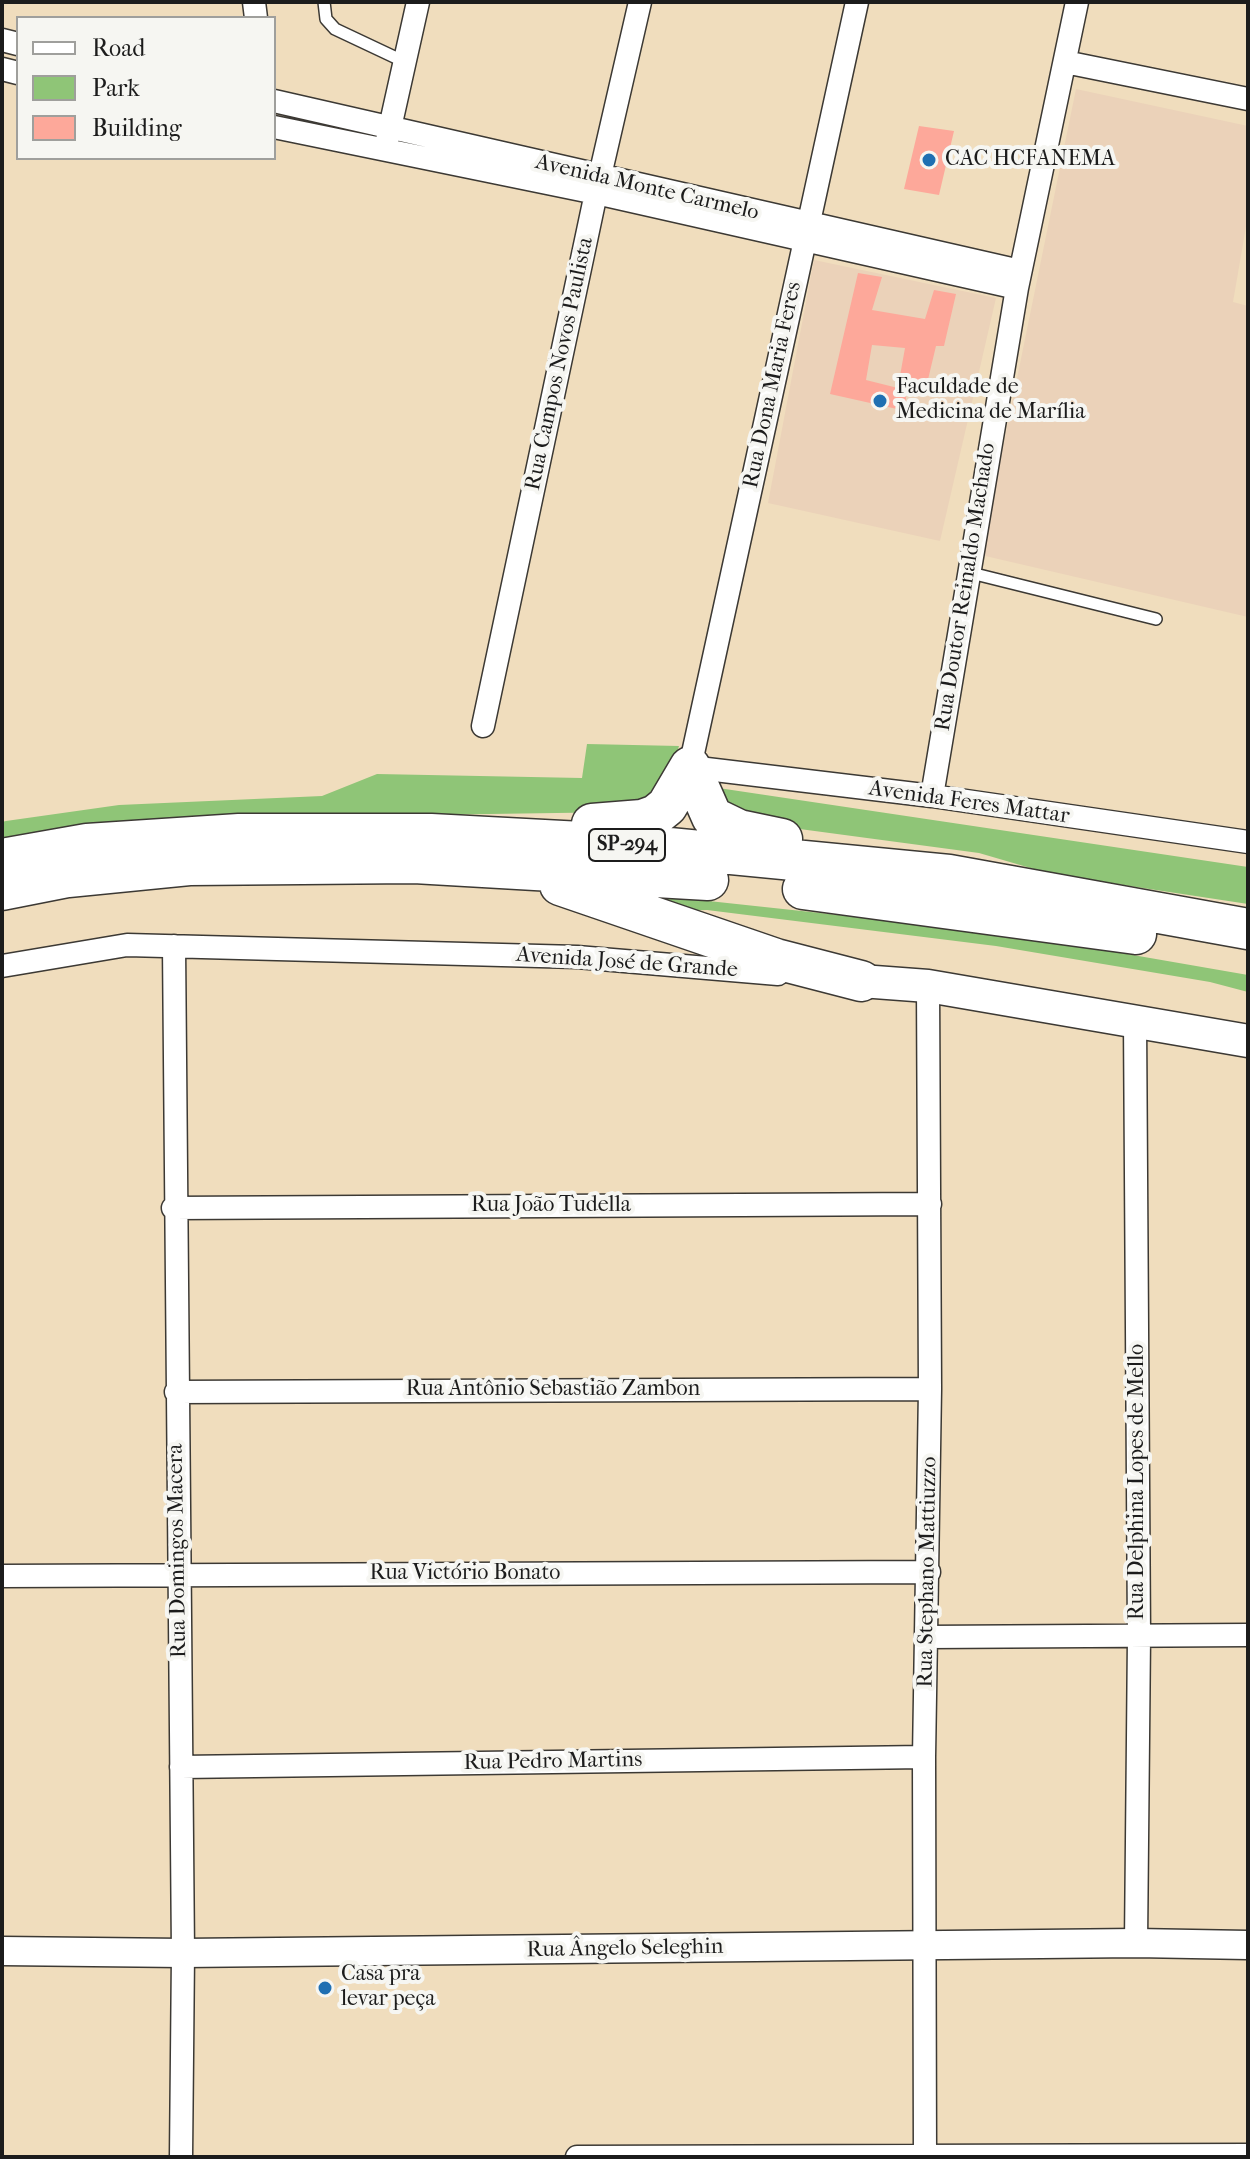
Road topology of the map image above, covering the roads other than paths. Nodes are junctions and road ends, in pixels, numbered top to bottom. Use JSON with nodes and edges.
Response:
{"nodes":[{"id":1,"x":324,"y":2,"type":"edge"},
{"id":2,"x":418,"y":2,"type":"edge"},
{"id":3,"x":640,"y":2,"type":"edge"},
{"id":4,"x":857,"y":2,"type":"edge"},
{"id":5,"x":1077,"y":2,"type":"edge"},
{"id":6,"x":405,"y":62,"type":"junction"},
{"id":7,"x":1065,"y":62,"type":"junction"},
{"id":8,"x":1248,"y":99,"type":"edge"},
{"id":9,"x":276,"y":102,"type":"edge"},
{"id":10,"x":276,"y":127,"type":"edge"},
{"id":11,"x":387,"y":140,"type":"junction"},
{"id":12,"x":597,"y":185,"type":"junction"},
{"id":13,"x":806,"y":233,"type":"junction"},
{"id":14,"x":1018,"y":280,"type":"junction"},
{"id":15,"x":967,"y":571,"type":"junction"},
{"id":16,"x":1156,"y":619,"type":"dead end"},
{"id":17,"x":483,"y":726,"type":"dead end"},
{"id":18,"x":690,"y":767,"type":"junction"},
{"id":19,"x":932,"y":796,"type":"junction"},
{"id":20,"x":1248,"y":842,"type":"edge"},
{"id":21,"x":422,"y":848,"type":"junction"},
{"id":22,"x":2,"y":859,"type":"edge"},
{"id":23,"x":949,"y":875,"type":"junction"},
{"id":24,"x":2,"y":890,"type":"edge"},
{"id":25,"x":1248,"y":929,"type":"edge"},
{"id":26,"x":174,"y":946,"type":"junction"},
{"id":27,"x":1248,"y":955,"type":"edge"},
{"id":28,"x":2,"y":966,"type":"edge"},
{"id":29,"x":861,"y":981,"type":"junction"},
{"id":30,"x":928,"y":986,"type":"junction"},
{"id":31,"x":1135,"y":1020,"type":"junction"},
{"id":32,"x":1248,"y":1041,"type":"edge"},
{"id":33,"x":930,"y":1204,"type":"junction"},
{"id":34,"x":173,"y":1208,"type":"junction"},
{"id":35,"x":930,"y":1389,"type":"junction"},
{"id":36,"x":176,"y":1392,"type":"junction"},
{"id":37,"x":929,"y":1572,"type":"junction"},
{"id":38,"x":2,"y":1576,"type":"edge"},
{"id":39,"x":178,"y":1576,"type":"junction"},
{"id":40,"x":1248,"y":1635,"type":"edge"},
{"id":41,"x":1139,"y":1636,"type":"junction"},
{"id":42,"x":927,"y":1637,"type":"junction"},
{"id":43,"x":924,"y":1757,"type":"junction"},
{"id":44,"x":181,"y":1767,"type":"junction"},
{"id":45,"x":1136,"y":1943,"type":"junction"},
{"id":46,"x":1248,"y":1945,"type":"edge"},
{"id":47,"x":925,"y":1947,"type":"junction"},
{"id":48,"x":2,"y":1951,"type":"edge"},
{"id":49,"x":183,"y":1953,"type":"junction"},
{"id":50,"x":1248,"y":2155,"type":"edge"},
{"id":51,"x":925,"y":2156,"type":"edge"},
{"id":52,"x":181,"y":2157,"type":"edge"},
{"id":53,"x":577,"y":2157,"type":"edge"}],
"edges":[{"from":1,"to":6,"type":"lane"},
{"from":2,"to":6,"type":"street"},
{"from":3,"to":12,"type":"street","name":"Rua Campos Novos Paulista"},
{"from":4,"to":13,"type":"street","name":"Rua Dona Maria Feres"},
{"from":5,"to":7,"type":"street","name":"Rua Doutor Reinaldo Machado"},
{"from":6,"to":11,"type":"street"},
{"from":7,"to":8,"type":"street"},
{"from":7,"to":14,"type":"street","name":"Rua Doutor Reinaldo Machado"},
{"from":9,"to":11,"type":"street","name":"Avenida Monte Carmelo"},
{"from":10,"to":11,"type":"street","name":"Avenida Monte Carmelo"},
{"from":11,"to":12,"type":"street","name":"Avenida Monte Carmelo"},
{"from":12,"to":13,"type":"street","name":"Avenida Monte Carmelo"},
{"from":12,"to":17,"type":"street","name":"Rua Campos Novos Paulista"},
{"from":13,"to":14,"type":"street","name":"Avenida Monte Carmelo"},
{"from":13,"to":18,"type":"street","name":"Rua Dona Maria Feres"},
{"from":14,"to":15,"type":"street","name":"Rua Doutor Reinaldo Machado"},
{"from":15,"to":16,"type":"lane"},
{"from":15,"to":19,"type":"street","name":"Rua Doutor Reinaldo Machado"},
{"from":18,"to":19,"type":"street","name":"Avenida Feres Mattar"},
{"from":18,"to":21,"type":"highway"},
{"from":18,"to":23,"type":"highway"},
{"from":19,"to":20,"type":"street","name":"Avenida Feres Mattar"},
{"from":21,"to":22,"type":"highway","number":"SP-294"},
{"from":21,"to":23,"type":"highway","number":"SP-294"},
{"from":21,"to":24,"type":"highway","number":"SP-294"},
{"from":21,"to":27,"type":"highway","number":"SP-294"},
{"from":21,"to":29,"type":"highway"},
{"from":23,"to":25,"type":"highway","number":"SP-294"},
{"from":26,"to":28,"type":"street","name":"Avenida José de Grande"},
{"from":26,"to":29,"type":"street","name":"Avenida José de Grande"},
{"from":26,"to":34,"type":"street","name":"Rua Domingos Macera"},
{"from":29,"to":30,"type":"main road","name":"Avenida José de Grande"},
{"from":30,"to":31,"type":"main road","name":"Avenida José de Grande"},
{"from":30,"to":33,"type":"street","name":"Rua Stephano Mattiuzzo"},
{"from":31,"to":32,"type":"main road","name":"Avenida José de Grande"},
{"from":31,"to":41,"type":"street","name":"Rua Delphina Lopes de Mello"},
{"from":33,"to":34,"type":"street","name":"Rua João Tudella"},
{"from":33,"to":35,"type":"street","name":"Rua Stephano Mattiuzzo"},
{"from":34,"to":36,"type":"street","name":"Rua Domingos Macera"},
{"from":35,"to":36,"type":"street","name":"Rua Antônio Sebastião Zambon"},
{"from":35,"to":37,"type":"street","name":"Rua Stephano Mattiuzzo"},
{"from":36,"to":39,"type":"street","name":"Rua Domingos Macera"},
{"from":37,"to":39,"type":"street","name":"Rua Victório Bonato"},
{"from":37,"to":42,"type":"street","name":"Rua Stephano Mattiuzzo"},
{"from":38,"to":39,"type":"street","name":"Rua Victório Bonato"},
{"from":39,"to":44,"type":"street","name":"Rua Domingos Macera"},
{"from":40,"to":41,"type":"street"},
{"from":41,"to":42,"type":"street"},
{"from":41,"to":45,"type":"street","name":"Rua Delphina Lopes de Mello"},
{"from":42,"to":43,"type":"street","name":"Rua Stephano Mattiuzzo"},
{"from":43,"to":44,"type":"street","name":"Rua Pedro Martins"},
{"from":43,"to":47,"type":"street","name":"Rua Stephano Mattiuzzo"},
{"from":44,"to":49,"type":"street","name":"Rua Domingos Macera"},
{"from":45,"to":46,"type":"street","name":"Rua Ângelo Seleghin"},
{"from":45,"to":47,"type":"street","name":"Rua Ângelo Seleghin"},
{"from":47,"to":49,"type":"street","name":"Rua Ângelo Seleghin"},
{"from":47,"to":51,"type":"street","name":"Rua Stephano Mattiuzzo"},
{"from":48,"to":49,"type":"street","name":"Rua Ângelo Seleghin"},
{"from":49,"to":52,"type":"street","name":"Rua Domingos Macera"},
{"from":50,"to":51,"type":"street"},
{"from":51,"to":53,"type":"street"}]}
